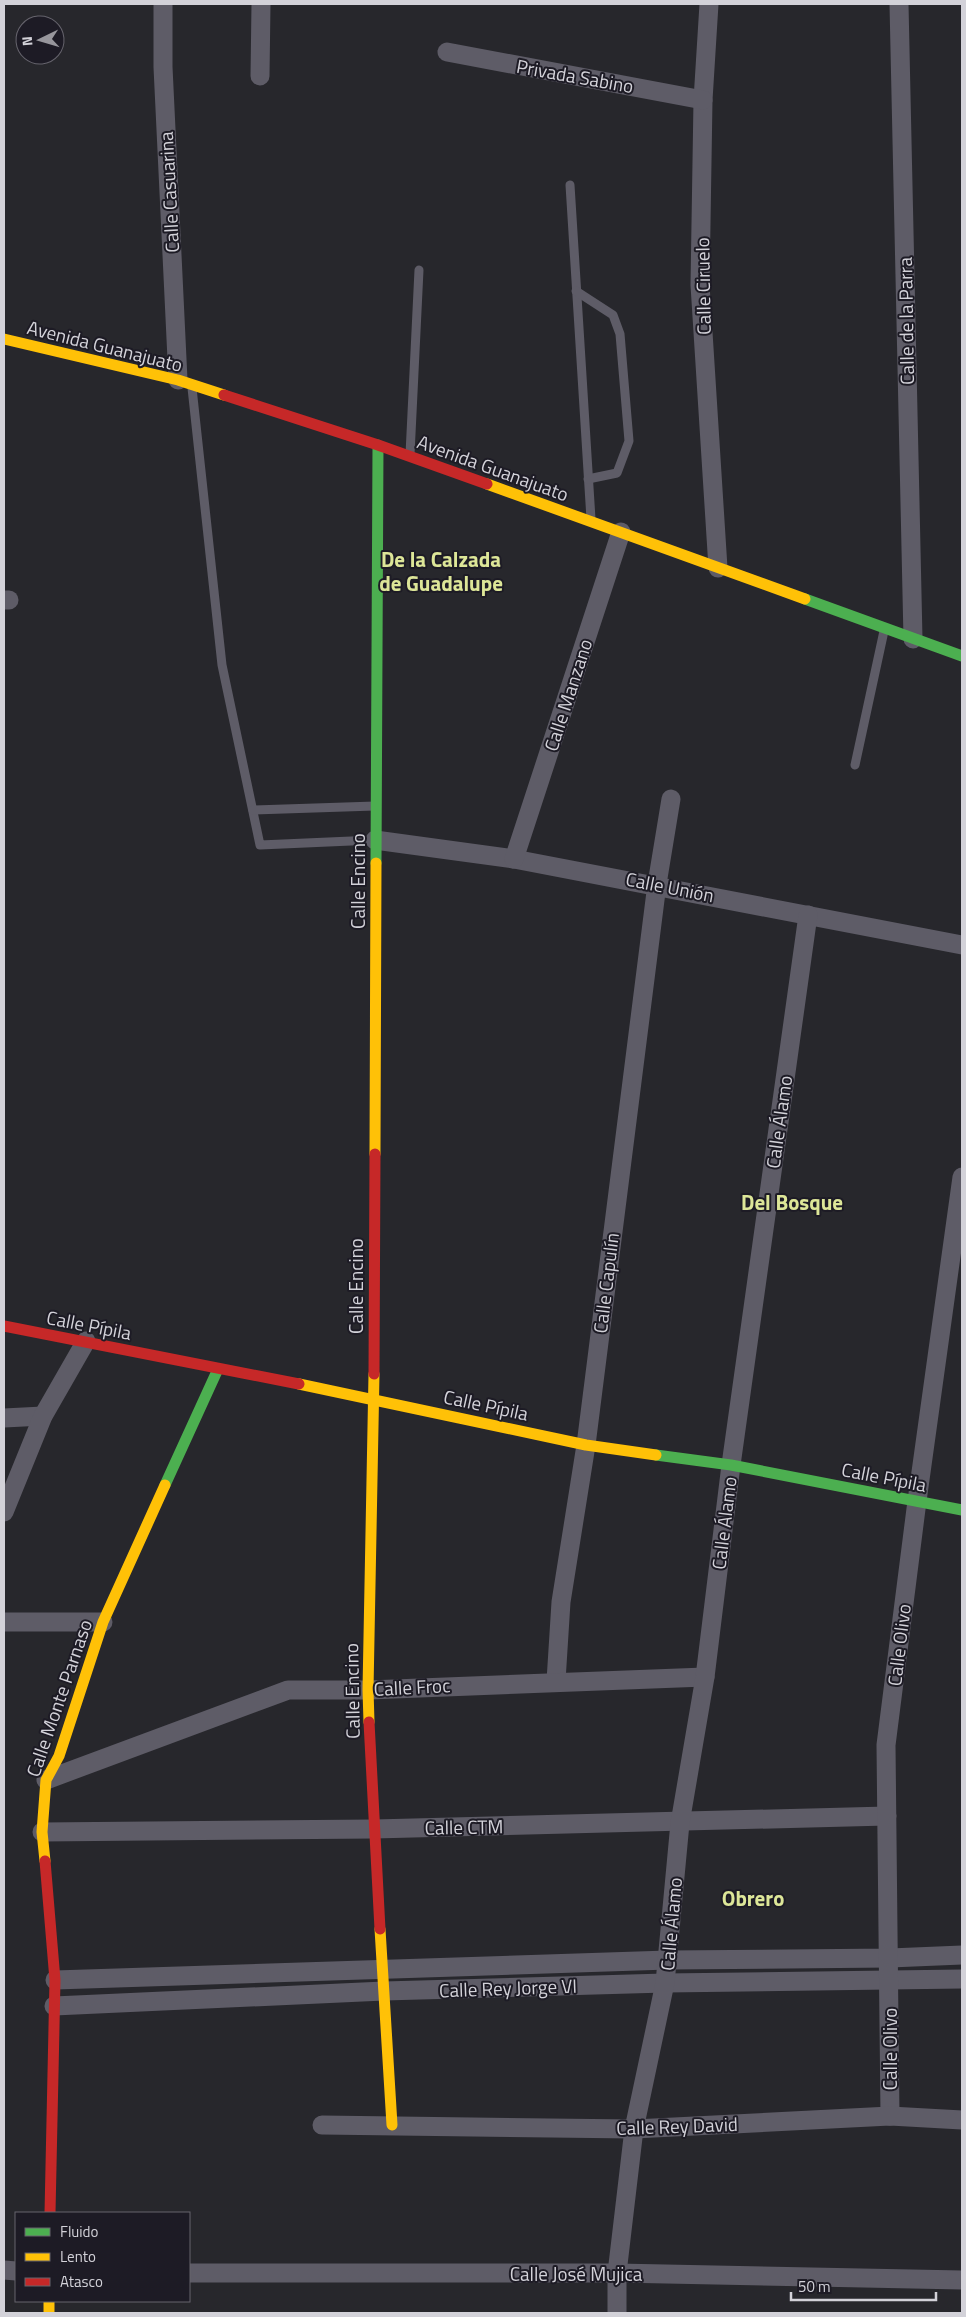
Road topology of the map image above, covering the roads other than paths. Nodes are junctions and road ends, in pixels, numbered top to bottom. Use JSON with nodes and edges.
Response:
{"nodes":[{"id":1,"x":163,"y":4,"type":"edge"},
{"id":2,"x":261,"y":4,"type":"edge"},
{"id":3,"x":709,"y":4,"type":"edge"},
{"id":4,"x":899,"y":4,"type":"edge"},
{"id":5,"x":447,"y":52,"type":"dead end"},
{"id":6,"x":260,"y":76,"type":"dead end"},
{"id":7,"x":703,"y":100,"type":"junction"},
{"id":8,"x":570,"y":185,"type":"dead end"},
{"id":9,"x":419,"y":270,"type":"dead end"},
{"id":10,"x":576,"y":291,"type":"junction"},
{"id":11,"x":4,"y":339,"type":"edge"},
{"id":12,"x":185,"y":383,"type":"junction"},
{"id":13,"x":378,"y":445,"type":"junction"},
{"id":14,"x":410,"y":457,"type":"junction"},
{"id":15,"x":588,"y":479,"type":"junction"},
{"id":16,"x":591,"y":522,"type":"junction"},
{"id":17,"x":621,"y":532,"type":"junction"},
{"id":18,"x":718,"y":568,"type":"junction"},
{"id":19,"x":884,"y":628,"type":"junction"},
{"id":20,"x":913,"y":639,"type":"junction"},
{"id":21,"x":962,"y":656,"type":"edge"},
{"id":22,"x":855,"y":765,"type":"dead end"},
{"id":23,"x":671,"y":799,"type":"dead end"},
{"id":24,"x":376,"y":806,"type":"junction"},
{"id":25,"x":252,"y":810,"type":"junction"},
{"id":26,"x":375,"y":840,"type":"junction"},
{"id":27,"x":514,"y":858,"type":"junction"},
{"id":28,"x":657,"y":884,"type":"junction"},
{"id":29,"x":808,"y":915,"type":"junction"},
{"id":30,"x":962,"y":944,"type":"edge"},
{"id":31,"x":962,"y":1177,"type":"edge"},
{"id":32,"x":4,"y":1326,"type":"edge"},
{"id":33,"x":86,"y":1342,"type":"junction"},
{"id":34,"x":218,"y":1369,"type":"junction"},
{"id":35,"x":373,"y":1398,"type":"junction"},
{"id":36,"x":43,"y":1416,"type":"junction"},
{"id":37,"x":4,"y":1418,"type":"edge"},
{"id":38,"x":586,"y":1445,"type":"junction"},
{"id":39,"x":731,"y":1465,"type":"junction"},
{"id":40,"x":917,"y":1500,"type":"junction"},
{"id":41,"x":962,"y":1510,"type":"edge"},
{"id":42,"x":4,"y":1512,"type":"edge"},
{"id":43,"x":4,"y":1622,"type":"edge"},
{"id":44,"x":103,"y":1622,"type":"junction"},
{"id":45,"x":705,"y":1677,"type":"junction"},
{"id":46,"x":556,"y":1681,"type":"junction"},
{"id":47,"x":368,"y":1690,"type":"junction"},
{"id":48,"x":46,"y":1780,"type":"junction"},
{"id":49,"x":887,"y":1816,"type":"junction"},
{"id":50,"x":680,"y":1823,"type":"junction"},
{"id":51,"x":374,"y":1829,"type":"junction"},
{"id":52,"x":42,"y":1832,"type":"junction"},
{"id":53,"x":962,"y":1955,"type":"edge"},
{"id":54,"x":890,"y":1958,"type":"junction"},
{"id":55,"x":668,"y":1960,"type":"junction"},
{"id":56,"x":384,"y":1970,"type":"junction"},
{"id":57,"x":962,"y":1979,"type":"edge"},
{"id":58,"x":55,"y":1980,"type":"junction"},
{"id":59,"x":890,"y":1981,"type":"junction"},
{"id":60,"x":666,"y":1983,"type":"junction"},
{"id":61,"x":384,"y":1991,"type":"junction"},
{"id":62,"x":54,"y":2006,"type":"junction"},
{"id":63,"x":890,"y":2116,"type":"junction"},
{"id":64,"x":962,"y":2120,"type":"edge"},
{"id":65,"x":322,"y":2125,"type":"dead end"},
{"id":66,"x":392,"y":2125,"type":"junction"},
{"id":67,"x":634,"y":2129,"type":"junction"},
{"id":68,"x":50,"y":2212,"type":"edge"},
{"id":69,"x":190,"y":2273,"type":"edge"},
{"id":70,"x":617,"y":2273,"type":"junction"},
{"id":71,"x":962,"y":2280,"type":"edge"},
{"id":72,"x":616,"y":2313,"type":"edge"}],
"edges":[{"from":1,"to":12,"type":"street","name":"Calle Casuarina"},
{"from":2,"to":6,"type":"street"},
{"from":3,"to":7,"type":"street","name":"Calle Ciruelo"},
{"from":4,"to":20,"type":"street","name":"Calle de la Parra"},
{"from":5,"to":7,"type":"street","name":"Privada Sabino"},
{"from":7,"to":18,"type":"street","name":"Calle Ciruelo"},
{"from":8,"to":10,"type":"lane"},
{"from":9,"to":14,"type":"lane"},
{"from":10,"to":15,"type":"lane"},
{"from":10,"to":15,"type":"lane"},
{"from":11,"to":12,"type":"street","name":"Avenida Guanajuato"},
{"from":12,"to":13,"type":"street","name":"Avenida Guanajuato"},
{"from":12,"to":25,"type":"lane"},
{"from":13,"to":14,"type":"street","name":"Avenida Guanajuato"},
{"from":13,"to":24,"type":"street","name":"Calle Encino"},
{"from":14,"to":16,"type":"street","name":"Avenida Guanajuato"},
{"from":15,"to":16,"type":"lane"},
{"from":16,"to":17,"type":"street","name":"Avenida Guanajuato"},
{"from":17,"to":18,"type":"street","name":"Avenida Guanajuato"},
{"from":17,"to":27,"type":"street","name":"Calle Manzano"},
{"from":18,"to":19,"type":"street","name":"Avenida Guanajuato"},
{"from":19,"to":20,"type":"street","name":"Avenida Guanajuato"},
{"from":19,"to":22,"type":"lane"},
{"from":20,"to":21,"type":"street","name":"Avenida Guanajuato"},
{"from":23,"to":28,"type":"street","name":"Calle Capulín"},
{"from":24,"to":25,"type":"lane"},
{"from":24,"to":26,"type":"street","name":"Calle Encino"},
{"from":25,"to":26,"type":"lane"},
{"from":26,"to":27,"type":"street","name":"Calle Unión"},
{"from":26,"to":35,"type":"street","name":"Calle Encino"},
{"from":27,"to":28,"type":"street","name":"Calle Unión"},
{"from":28,"to":29,"type":"street","name":"Calle Unión"},
{"from":28,"to":38,"type":"street","name":"Calle Capulín"},
{"from":29,"to":30,"type":"street","name":"Calle Unión"},
{"from":29,"to":39,"type":"street","name":"Calle Álamo"},
{"from":31,"to":40,"type":"street","name":"Calle Olivo"},
{"from":32,"to":33,"type":"street","name":"Calle Pípila"},
{"from":33,"to":34,"type":"street","name":"Calle Pípila"},
{"from":33,"to":36,"type":"street"},
{"from":34,"to":35,"type":"street","name":"Calle Pípila"},
{"from":34,"to":44,"type":"street","name":"Calle Monte Parnaso"},
{"from":35,"to":38,"type":"street","name":"Calle Pípila"},
{"from":35,"to":47,"type":"street","name":"Calle Encino"},
{"from":36,"to":37,"type":"street"},
{"from":36,"to":42,"type":"street"},
{"from":38,"to":39,"type":"street","name":"Calle Pípila"},
{"from":38,"to":46,"type":"street","name":"Calle Capulín"},
{"from":39,"to":40,"type":"street","name":"Calle Pípila"},
{"from":39,"to":45,"type":"street","name":"Calle Álamo"},
{"from":40,"to":41,"type":"street","name":"Calle Pípila"},
{"from":40,"to":49,"type":"street","name":"Calle Olivo"},
{"from":43,"to":44,"type":"street"},
{"from":44,"to":48,"type":"street","name":"Calle Monte Parnaso"},
{"from":45,"to":46,"type":"street","name":"Calle Froc"},
{"from":45,"to":50,"type":"street","name":"Calle Álamo"},
{"from":46,"to":47,"type":"street","name":"Calle Froc"},
{"from":47,"to":48,"type":"street","name":"Calle Froc"},
{"from":47,"to":51,"type":"street","name":"Calle Encino"},
{"from":48,"to":52,"type":"street","name":"Calle Monte Parnaso"},
{"from":49,"to":50,"type":"street","name":"Calle CTM"},
{"from":49,"to":54,"type":"street","name":"Calle Olivo"},
{"from":50,"to":51,"type":"street","name":"Calle CTM"},
{"from":50,"to":55,"type":"street","name":"Calle Álamo"},
{"from":51,"to":52,"type":"street","name":"Calle CTM"},
{"from":51,"to":56,"type":"street","name":"Calle Encino"},
{"from":52,"to":58,"type":"street","name":"Calle Monte Parnaso"},
{"from":53,"to":54,"type":"street","name":"Calle Rey Jorge VI"},
{"from":54,"to":55,"type":"street","name":"Calle Rey Jorge VI"},
{"from":54,"to":59,"type":"street","name":"Calle Olivo"},
{"from":55,"to":56,"type":"street","name":"Calle Rey Jorge VI"},
{"from":55,"to":60,"type":"street","name":"Calle Álamo"},
{"from":56,"to":58,"type":"street","name":"Calle Rey Jorge VI"},
{"from":56,"to":61,"type":"street","name":"Calle Encino"},
{"from":57,"to":59,"type":"street","name":"Calle Rey Jorge VI"},
{"from":58,"to":62,"type":"street","name":"Calle Monte Parnaso"},
{"from":59,"to":60,"type":"street","name":"Calle Rey Jorge VI"},
{"from":59,"to":63,"type":"street","name":"Calle Olivo"},
{"from":60,"to":61,"type":"street","name":"Calle Rey Jorge VI"},
{"from":60,"to":67,"type":"street","name":"Calle Álamo"},
{"from":61,"to":62,"type":"street","name":"Calle Rey Jorge VI"},
{"from":61,"to":66,"type":"street","name":"Calle Encino"},
{"from":62,"to":68,"type":"street","name":"Calle Monte Parnaso"},
{"from":63,"to":64,"type":"street","name":"Calle Rey David"},
{"from":63,"to":67,"type":"street","name":"Calle Rey David"},
{"from":65,"to":66,"type":"street","name":"Calle Rey David"},
{"from":66,"to":67,"type":"street","name":"Calle Rey David"},
{"from":67,"to":70,"type":"street","name":"Calle Álamo"},
{"from":69,"to":70,"type":"street","name":"Calle José Mujica"},
{"from":70,"to":71,"type":"street","name":"Calle José Mujica"},
{"from":70,"to":72,"type":"street","name":"Calle Álamo"}]}
